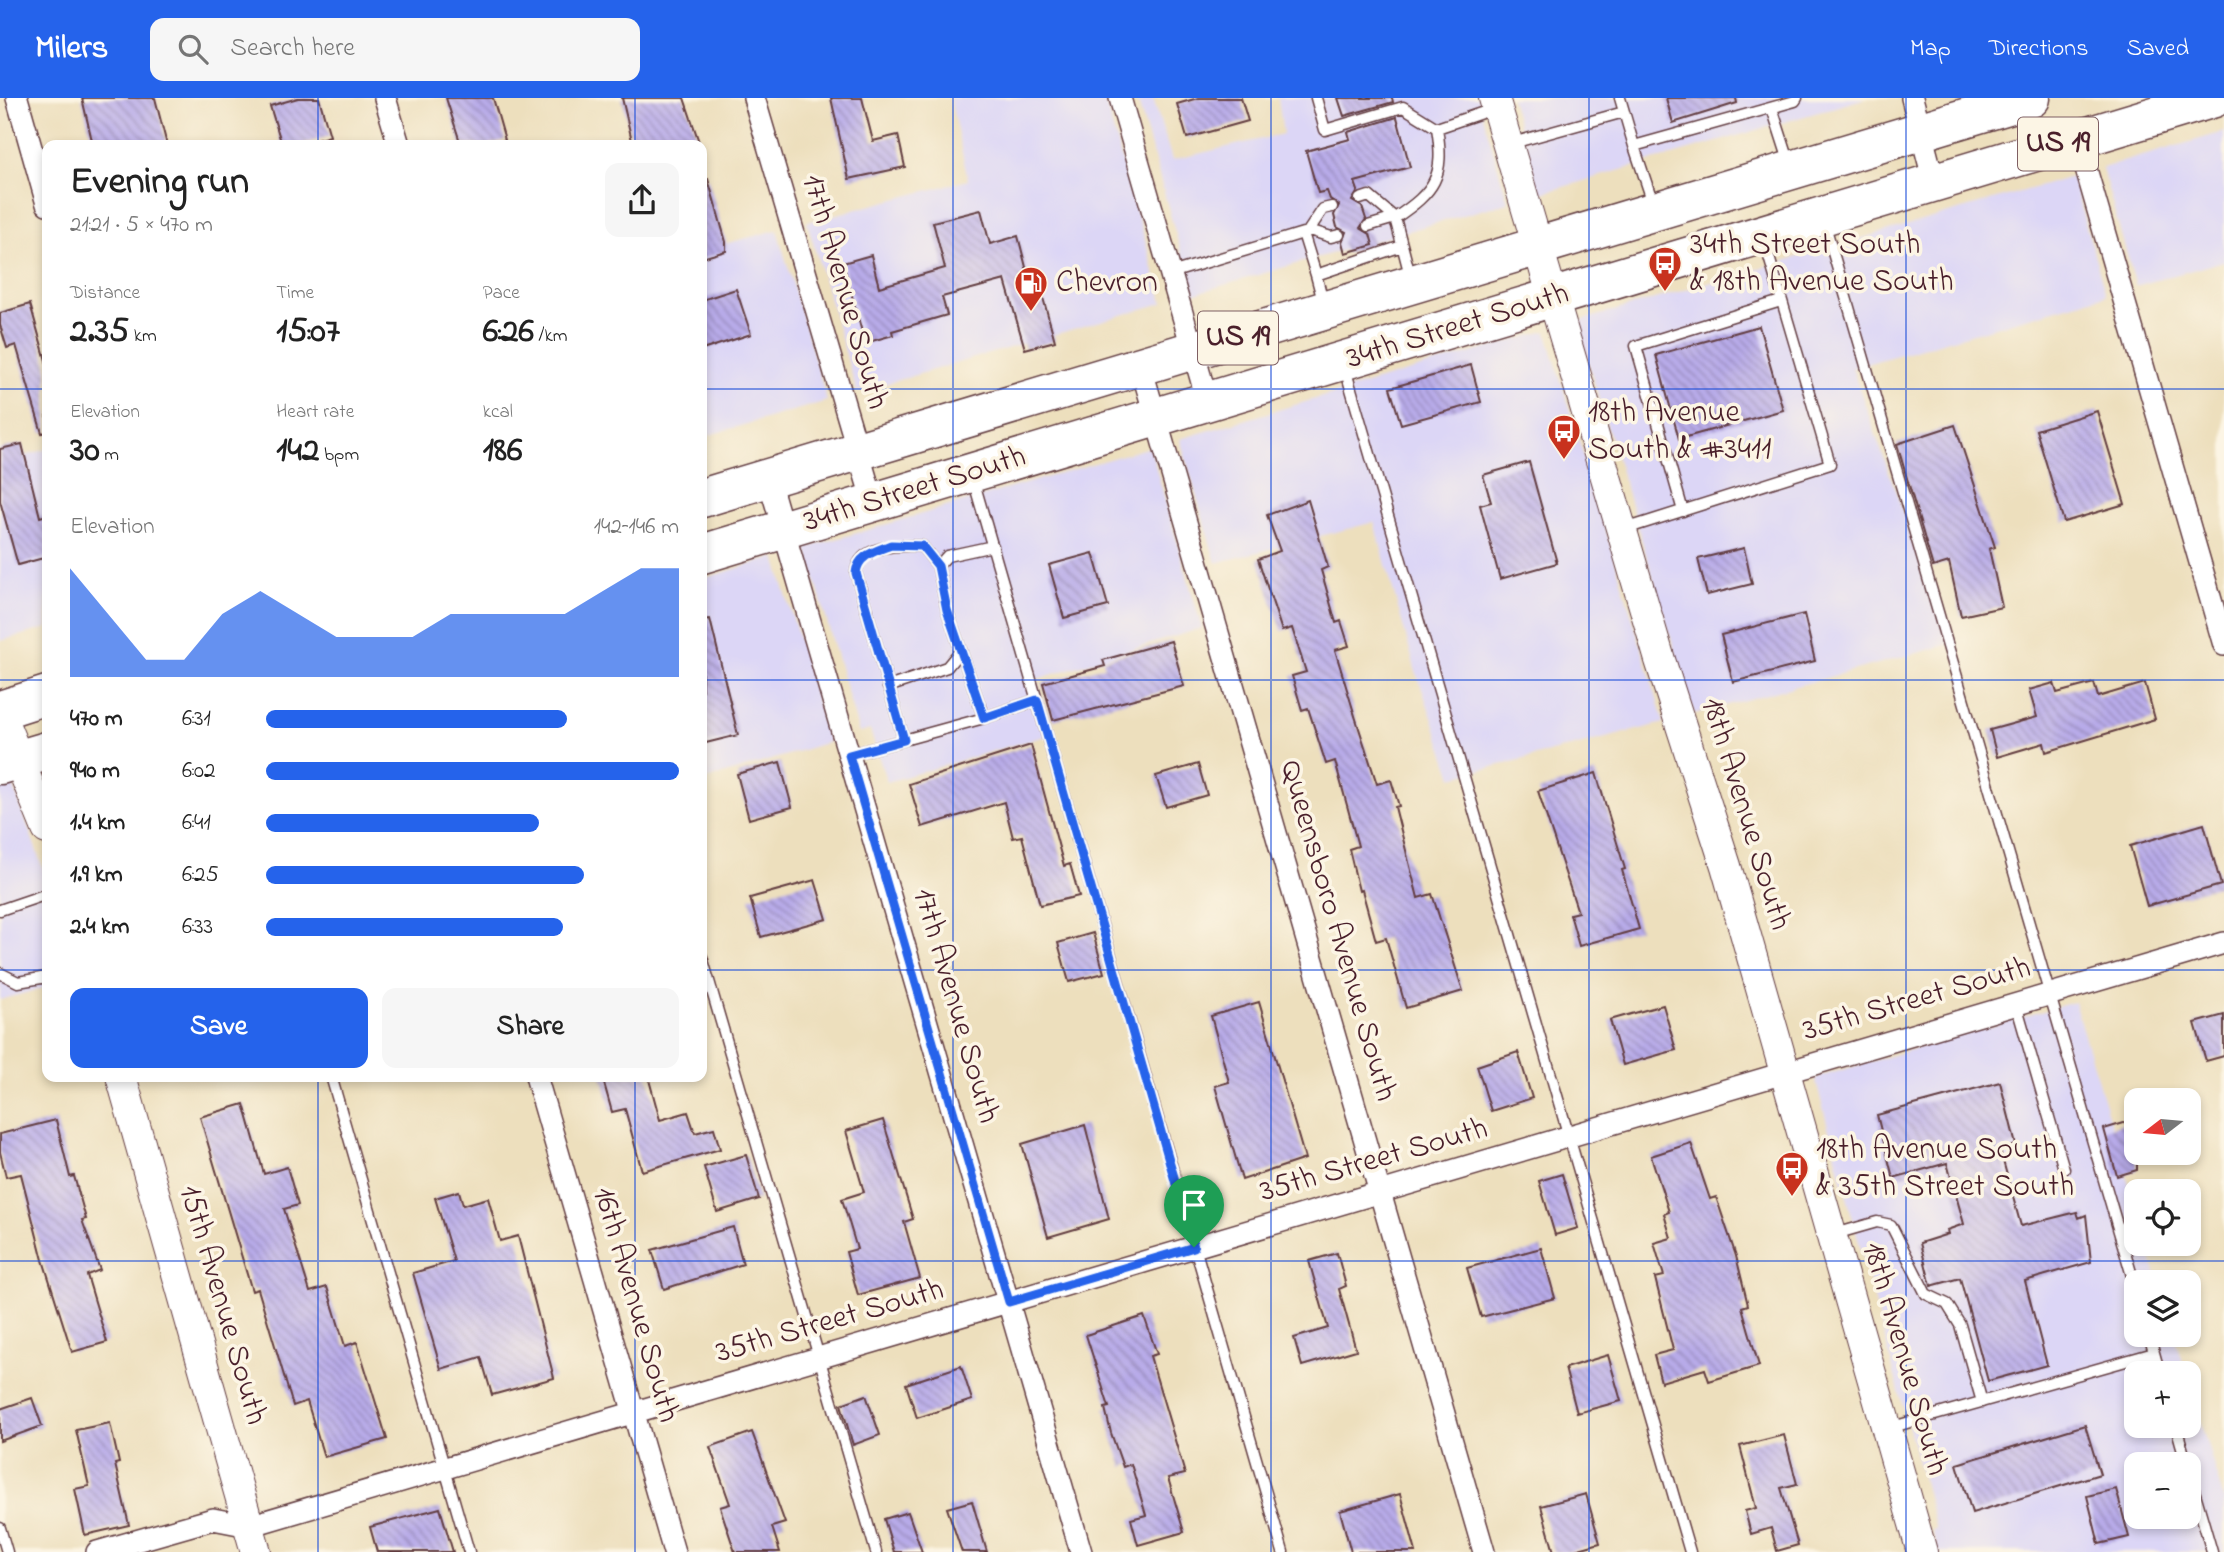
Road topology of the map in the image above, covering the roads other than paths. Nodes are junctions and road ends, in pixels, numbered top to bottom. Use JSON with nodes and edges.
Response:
{"nodes":[{"id":1,"x":17,"y":98,"type":"edge"},
{"id":2,"x":384,"y":98,"type":"edge"},
{"id":3,"x":754,"y":98,"type":"edge"},
{"id":4,"x":1120,"y":98,"type":"edge"},
{"id":5,"x":1316,"y":98,"type":"edge"},
{"id":6,"x":1620,"y":98,"type":"edge"},
{"id":7,"x":1797,"y":98,"type":"edge"},
{"id":8,"x":2031,"y":98,"type":"edge"},
{"id":9,"x":2214,"y":98,"type":"edge"},
{"id":10,"x":1496,"y":103,"type":"edge"},
{"id":11,"x":1772,"y":108,"type":"junction"},
{"id":12,"x":1624,"y":112,"type":"junction"},
{"id":13,"x":1916,"y":115,"type":"edge"},
{"id":14,"x":1437,"y":128,"type":"junction"},
{"id":15,"x":2077,"y":138,"type":"junction"},
{"id":16,"x":397,"y":140,"type":"edge"},
{"id":17,"x":1508,"y":144,"type":"junction"},
{"id":18,"x":1634,"y":146,"type":"junction"},
{"id":19,"x":1791,"y":170,"type":"junction"},
{"id":20,"x":1934,"y":182,"type":"junction"},
{"id":21,"x":42,"y":186,"type":"edge"},
{"id":22,"x":1360,"y":199,"type":"dead end"},
{"id":23,"x":1332,"y":207,"type":"dead end"},
{"id":24,"x":1657,"y":212,"type":"junction"},
{"id":25,"x":1823,"y":216,"type":"junction"},
{"id":26,"x":1395,"y":218,"type":"junction"},
{"id":27,"x":1368,"y":226,"type":"dead end"},
{"id":28,"x":1306,"y":232,"type":"junction"},
{"id":29,"x":1339,"y":234,"type":"dead end"},
{"id":30,"x":1763,"y":234,"type":"junction"},
{"id":31,"x":1402,"y":246,"type":"junction"},
{"id":32,"x":1538,"y":247,"type":"junction"},
{"id":33,"x":1171,"y":273,"type":"junction"},
{"id":34,"x":1316,"y":275,"type":"junction"},
{"id":35,"x":1413,"y":285,"type":"junction"},
{"id":36,"x":1553,"y":299,"type":"junction"},
{"id":37,"x":1781,"y":301,"type":"junction"},
{"id":38,"x":1326,"y":311,"type":"junction"},
{"id":39,"x":1194,"y":351,"type":"junction"},
{"id":40,"x":1343,"y":362,"type":"junction"},
{"id":41,"x":1141,"y":367,"type":"junction"},
{"id":42,"x":1208,"y":403,"type":"junction"},
{"id":43,"x":1158,"y":418,"type":"junction"},
{"id":44,"x":858,"y":452,"type":"junction"},
{"id":45,"x":971,"y":473,"type":"junction"},
{"id":46,"x":768,"y":477,"type":"junction"},
{"id":47,"x":707,"y":496,"type":"edge"},
{"id":48,"x":873,"y":502,"type":"junction"},
{"id":49,"x":1683,"y":511,"type":"junction"},
{"id":50,"x":783,"y":529,"type":"junction"},
{"id":51,"x":1622,"y":530,"type":"junction"},
{"id":52,"x":993,"y":546,"type":"junction"},
{"id":53,"x":707,"y":552,"type":"edge"},
{"id":54,"x":938,"y":566,"type":"junction"},
{"id":55,"x":2224,"y":645,"type":"edge"},
{"id":56,"x":961,"y":650,"type":"junction"},
{"id":57,"x":888,"y":687,"type":"junction"},
{"id":58,"x":42,"y":697,"type":"edge"},
{"id":59,"x":1037,"y":700,"type":"junction"},
{"id":60,"x":0,"y":712,"type":"edge"},
{"id":61,"x":984,"y":718,"type":"junction"},
{"id":62,"x":904,"y":740,"type":"junction"},
{"id":63,"x":849,"y":755,"type":"junction"},
{"id":64,"x":23,"y":758,"type":"edge"},
{"id":65,"x":42,"y":813,"type":"edge"},
{"id":66,"x":42,"y":896,"type":"edge"},
{"id":67,"x":0,"y":910,"type":"edge"},
{"id":68,"x":2224,"y":943,"type":"edge"},
{"id":69,"x":0,"y":973,"type":"edge"},
{"id":70,"x":707,"y":974,"type":"edge"},
{"id":71,"x":42,"y":978,"type":"edge"},
{"id":72,"x":2050,"y":994,"type":"junction"},
{"id":73,"x":2016,"y":1004,"type":"junction"},
{"id":74,"x":1785,"y":1072,"type":"junction"},
{"id":75,"x":123,"y":1082,"type":"edge"},
{"id":76,"x":333,"y":1082,"type":"edge"},
{"id":77,"x":538,"y":1082,"type":"edge"},
{"id":78,"x":1569,"y":1136,"type":"junction"},
{"id":79,"x":2064,"y":1169,"type":"dead end"},
{"id":80,"x":1379,"y":1192,"type":"junction"},
{"id":81,"x":1833,"y":1235,"type":"junction"},
{"id":82,"x":1194,"y":1247,"type":"junction"},
{"id":83,"x":2130,"y":1270,"type":"edge"},
{"id":84,"x":1009,"y":1302,"type":"junction"},
{"id":85,"x":2152,"y":1347,"type":"edge"},
{"id":86,"x":2154,"y":1353,"type":"junction"},
{"id":87,"x":819,"y":1358,"type":"junction"},
{"id":88,"x":2156,"y":1361,"type":"edge"},
{"id":89,"x":1982,"y":1402,"type":"junction"},
{"id":90,"x":633,"y":1413,"type":"junction"},
{"id":91,"x":1887,"y":1429,"type":"junction"},
{"id":92,"x":445,"y":1468,"type":"junction"},
{"id":93,"x":2201,"y":1514,"type":"edge"},
{"id":94,"x":0,"y":1528,"type":"edge"},
{"id":95,"x":253,"y":1539,"type":"edge"},
{"id":96,"x":7,"y":1552,"type":"edge"},
{"id":97,"x":97,"y":1552,"type":"edge"},
{"id":98,"x":469,"y":1552,"type":"edge"},
{"id":99,"x":674,"y":1552,"type":"edge"},
{"id":100,"x":876,"y":1552,"type":"edge"},
{"id":101,"x":1081,"y":1552,"type":"edge"},
{"id":102,"x":1283,"y":1552,"type":"edge"},
{"id":103,"x":1484,"y":1552,"type":"edge"},
{"id":104,"x":1690,"y":1552,"type":"edge"},
{"id":105,"x":1922,"y":1552,"type":"edge"},
{"id":106,"x":2212,"y":1552,"type":"edge"}],
"edges":[{"from":1,"to":21,"type":"street"},
{"from":2,"to":16,"type":"street"},
{"from":3,"to":44,"type":"street","name":"17th Avenue South"},
{"from":4,"to":33,"type":"street"},
{"from":5,"to":14,"type":"lane"},
{"from":6,"to":12,"type":"lane"},
{"from":7,"to":11,"type":"lane"},
{"from":8,"to":13,"type":"highway","name":"34th Street South","number":"US 19"},
{"from":9,"to":15,"type":"highway","name":"34th Street South","number":"US 19"},
{"from":10,"to":14,"type":"lane"},
{"from":10,"to":17,"type":"street","name":"18th Avenue South"},
{"from":11,"to":18,"type":"lane"},
{"from":11,"to":19,"type":"lane"},
{"from":12,"to":17,"type":"lane"},
{"from":12,"to":18,"type":"lane"},
{"from":13,"to":19,"type":"highway","name":"34th Street South","number":"US 19"},
{"from":13,"to":20,"type":"street"},
{"from":14,"to":26,"type":"lane"},
{"from":15,"to":20,"type":"highway","name":"34th Street South","number":"US 19"},
{"from":15,"to":55,"type":"street"},
{"from":17,"to":32,"type":"street","name":"18th Avenue South"},
{"from":18,"to":24,"type":"lane"},
{"from":19,"to":24,"type":"highway","name":"34th Street South","number":"US 19"},
{"from":20,"to":25,"type":"highway","name":"34th Street South","number":"US 19"},
{"from":22,"to":26,"type":"lane"},
{"from":23,"to":28,"type":"lane"},
{"from":24,"to":32,"type":"highway","name":"34th Street South","number":"US 19"},
{"from":25,"to":30,"type":"highway","name":"34th Street South","number":"US 19"},
{"from":25,"to":72,"type":"lane"},
{"from":26,"to":27,"type":"lane"},
{"from":26,"to":31,"type":"lane"},
{"from":28,"to":29,"type":"lane"},
{"from":28,"to":33,"type":"lane"},
{"from":28,"to":34,"type":"lane"},
{"from":30,"to":36,"type":"highway","name":"34th Street South","number":"US 19"},
{"from":30,"to":37,"type":"lane"},
{"from":31,"to":34,"type":"lane"},
{"from":31,"to":35,"type":"lane"},
{"from":32,"to":35,"type":"highway","name":"34th Street South","number":"US 19"},
{"from":32,"to":36,"type":"street","name":"18th Avenue South"},
{"from":33,"to":39,"type":"street"},
{"from":34,"to":38,"type":"lane"},
{"from":35,"to":38,"type":"highway","name":"34th Street South","number":"US 19"},
{"from":36,"to":40,"type":"highway","name":"34th Street South","number":"US 19"},
{"from":36,"to":51,"type":"street","name":"18th Avenue South"},
{"from":37,"to":49,"type":"lane"},
{"from":37,"to":49,"type":"lane"},
{"from":38,"to":39,"type":"highway","name":"34th Street South","number":"US 19"},
{"from":39,"to":41,"type":"highway","name":"34th Street South","number":"US 19"},
{"from":39,"to":42,"type":"street"},
{"from":40,"to":42,"type":"highway","name":"34th Street South","number":"US 19"},
{"from":40,"to":78,"type":"lane"},
{"from":41,"to":43,"type":"street","name":"Queensboro Avenue South"},
{"from":41,"to":44,"type":"highway","name":"34th Street South","number":"US 19"},
{"from":42,"to":43,"type":"highway","name":"34th Street South","number":"US 19"},
{"from":43,"to":45,"type":"highway","name":"34th Street South","number":"US 19"},
{"from":43,"to":80,"type":"street","name":"Queensboro Avenue South"},
{"from":44,"to":46,"type":"highway","name":"34th Street South","number":"US 19"},
{"from":44,"to":48,"type":"street","name":"17th Avenue South"},
{"from":45,"to":48,"type":"highway","name":"34th Street South","number":"US 19"},
{"from":45,"to":52,"type":"lane"},
{"from":46,"to":47,"type":"highway","name":"34th Street South","number":"US 19"},
{"from":46,"to":50,"type":"street","name":"17th Avenue South"},
{"from":48,"to":50,"type":"highway","name":"34th Street South","number":"US 19"},
{"from":49,"to":51,"type":"lane"},
{"from":50,"to":53,"type":"highway","name":"34th Street South","number":"US 19"},
{"from":50,"to":63,"type":"street","name":"17th Avenue South"},
{"from":51,"to":74,"type":"street","name":"18th Avenue South"},
{"from":52,"to":54,"type":"lane"},
{"from":52,"to":59,"type":"lane"},
{"from":54,"to":56,"type":"lane"},
{"from":54,"to":57,"type":"lane"},
{"from":56,"to":57,"type":"lane"},
{"from":56,"to":61,"type":"lane"},
{"from":57,"to":62,"type":"lane"},
{"from":58,"to":60,"type":"highway"},
{"from":59,"to":61,"type":"lane"},
{"from":59,"to":82,"type":"lane"},
{"from":60,"to":64,"type":"street"},
{"from":61,"to":62,"type":"lane"},
{"from":62,"to":63,"type":"lane"},
{"from":63,"to":84,"type":"street","name":"17th Avenue South"},
{"from":64,"to":65,"type":"street"},
{"from":66,"to":67,"type":"lane"},
{"from":68,"to":72,"type":"street","name":"35th Street South"},
{"from":69,"to":71,"type":"lane"},
{"from":70,"to":87,"type":"lane"},
{"from":72,"to":73,"type":"street","name":"35th Street South"},
{"from":72,"to":83,"type":"lane"},
{"from":73,"to":74,"type":"street","name":"35th Street South"},
{"from":73,"to":79,"type":"lane"},
{"from":74,"to":78,"type":"street","name":"35th Street South"},
{"from":74,"to":81,"type":"street","name":"18th Avenue South"},
{"from":75,"to":95,"type":"street","name":"15th Avenue South"},
{"from":76,"to":92,"type":"lane"},
{"from":77,"to":90,"type":"street","name":"16th Avenue South"},
{"from":78,"to":80,"type":"street","name":"35th Street South"},
{"from":78,"to":104,"type":"lane"},
{"from":80,"to":82,"type":"street","name":"35th Street South"},
{"from":80,"to":103,"type":"street","name":"Queensboro Avenue South"},
{"from":81,"to":89,"type":"lane"},
{"from":81,"to":91,"type":"street","name":"18th Avenue South"},
{"from":82,"to":84,"type":"street","name":"35th Street South"},
{"from":82,"to":102,"type":"lane"},
{"from":84,"to":87,"type":"street","name":"35th Street South"},
{"from":84,"to":101,"type":"street","name":"17th Avenue South"},
{"from":85,"to":86,"type":"lane"},
{"from":86,"to":88,"type":"lane"},
{"from":86,"to":89,"type":"lane"},
{"from":87,"to":90,"type":"street","name":"35th Street South"},
{"from":87,"to":100,"type":"lane"},
{"from":89,"to":91,"type":"lane"},
{"from":90,"to":92,"type":"street","name":"35th Street South"},
{"from":90,"to":99,"type":"street","name":"16th Avenue South"},
{"from":91,"to":105,"type":"street","name":"18th Avenue South"},
{"from":92,"to":95,"type":"street","name":"35th Street South"},
{"from":92,"to":98,"type":"lane"},
{"from":93,"to":106,"type":"lane"},
{"from":94,"to":96,"type":"lane"},
{"from":95,"to":97,"type":"street","name":"35th Street South"}]}
